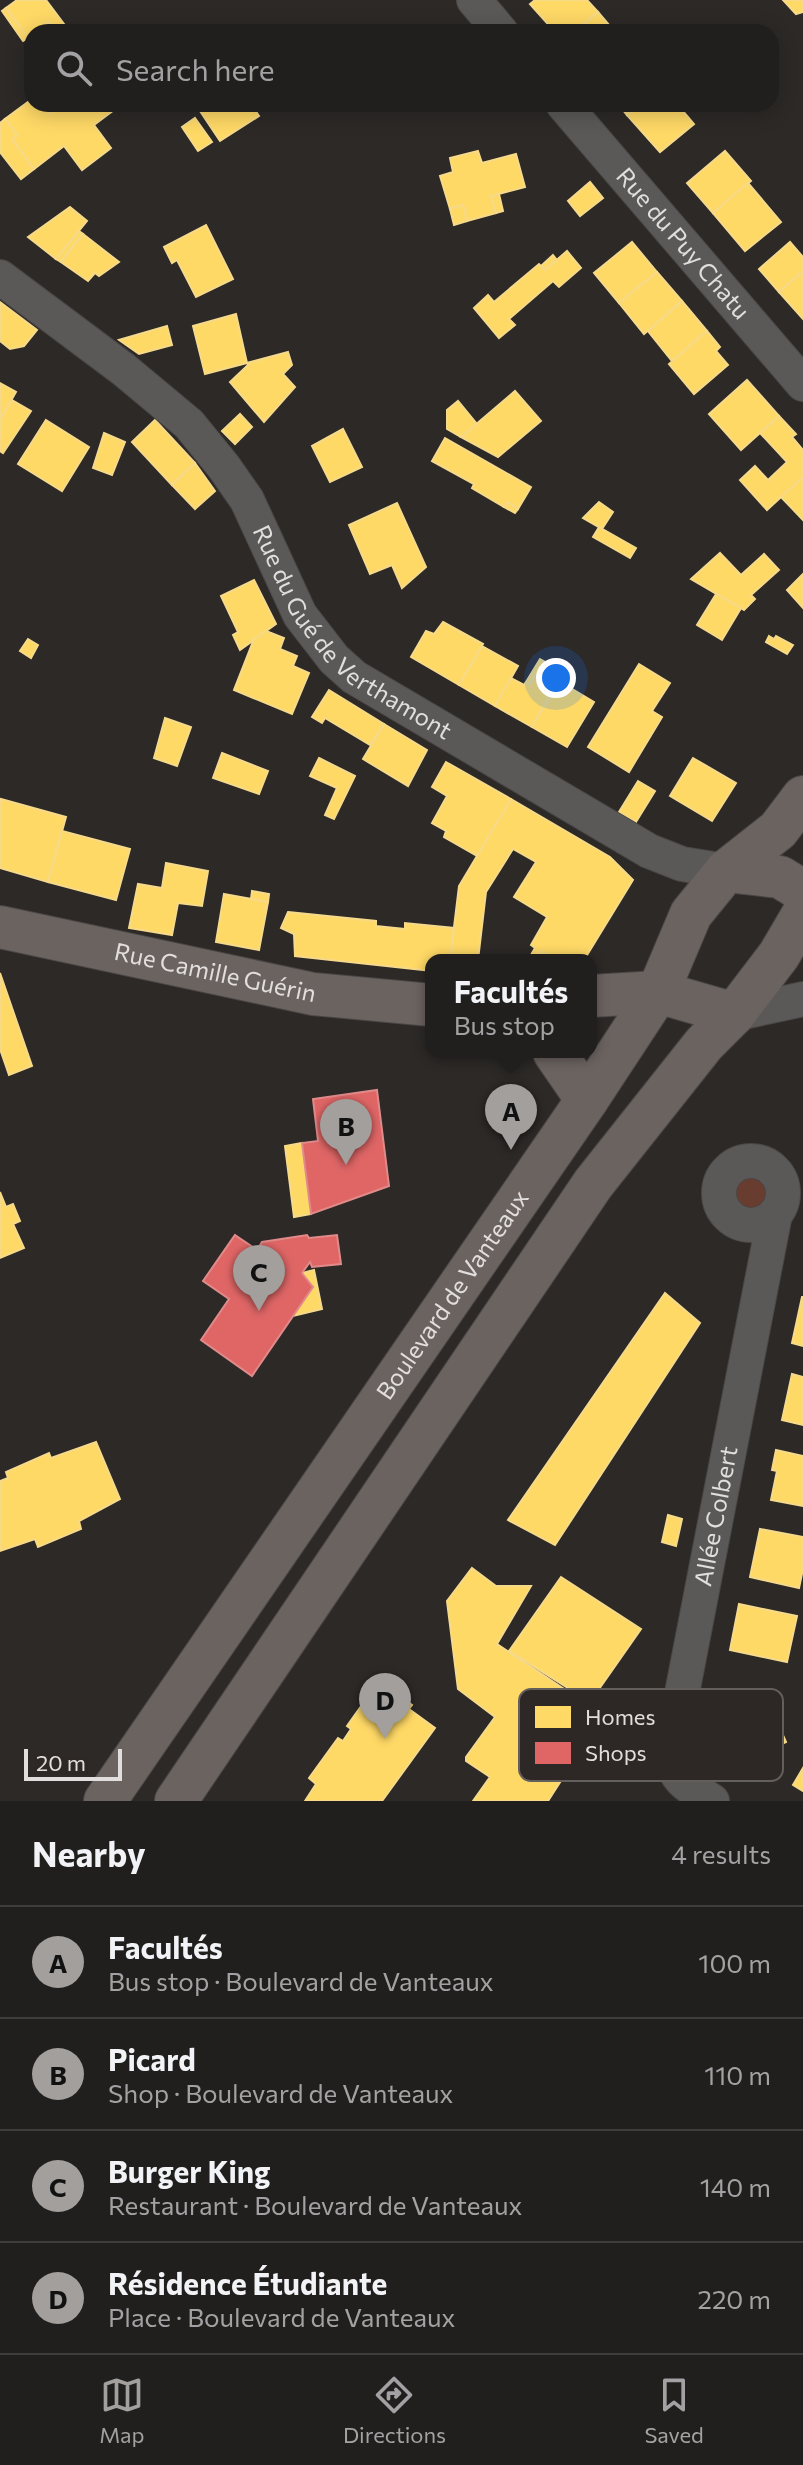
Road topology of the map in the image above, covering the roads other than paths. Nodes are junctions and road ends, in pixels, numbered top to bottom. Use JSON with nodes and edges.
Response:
{"nodes":[{"id":1,"x":474,"y":0,"type":"edge"},
{"id":2,"x":494,"y":24,"type":"edge"},
{"id":3,"x":570,"y":112,"type":"edge"},
{"id":4,"x":0,"y":277,"type":"edge"},
{"id":5,"x":803,"y":384,"type":"edge"},
{"id":6,"x":803,"y":797,"type":"edge"},
{"id":7,"x":726,"y":871,"type":"junction"},
{"id":8,"x":791,"y":884,"type":"edge"},
{"id":9,"x":803,"y":914,"type":"edge"},
{"id":10,"x":0,"y":927,"type":"edge"},
{"id":11,"x":658,"y":992,"type":"junction"},
{"id":12,"x":597,"y":996,"type":"edge"},
{"id":13,"x":803,"y":999,"type":"edge"},
{"id":14,"x":425,"y":1004,"type":"edge"},
{"id":15,"x":718,"y":1009,"type":"junction"},
{"id":16,"x":558,"y":1058,"type":"edge"},
{"id":17,"x":587,"y":1100,"type":"junction"},
{"id":18,"x":775,"y":1214,"type":"dead end"},
{"id":19,"x":683,"y":1689,"type":"edge"},
{"id":20,"x":681,"y":1781,"type":"edge"},
{"id":21,"x":105,"y":1801,"type":"edge"},
{"id":22,"x":176,"y":1801,"type":"edge"},
{"id":23,"x":712,"y":1801,"type":"edge"}],
"edges":[{"from":1,"to":2,"type":"street"},
{"from":3,"to":5,"type":"street","name":"Rue du Puy Chatu"},
{"from":4,"to":7,"type":"street","name":"Rue du Gué de Verthamont"},
{"from":6,"to":7,"type":"main road","name":"Boulevard de Vanteaux"},
{"from":7,"to":8,"type":"main road","name":"Rue du Gué de Verthamont"},
{"from":7,"to":11,"type":"main road","name":"Boulevard de Vanteaux"},
{"from":9,"to":15,"type":"main road"},
{"from":10,"to":14,"type":"main road","name":"Rue Camille Guérin"},
{"from":11,"to":12,"type":"main road"},
{"from":11,"to":15,"type":"main road"},
{"from":11,"to":17,"type":"main road","name":"Boulevard de Vanteaux"},
{"from":13,"to":15,"type":"street"},
{"from":15,"to":22,"type":"main road"},
{"from":16,"to":17,"type":"main road"},
{"from":17,"to":21,"type":"main road","name":"Boulevard de Vanteaux"},
{"from":18,"to":19,"type":"street","name":"Allée Colbert"},
{"from":20,"to":23,"type":"street","name":"Allée Colbert"}]}
